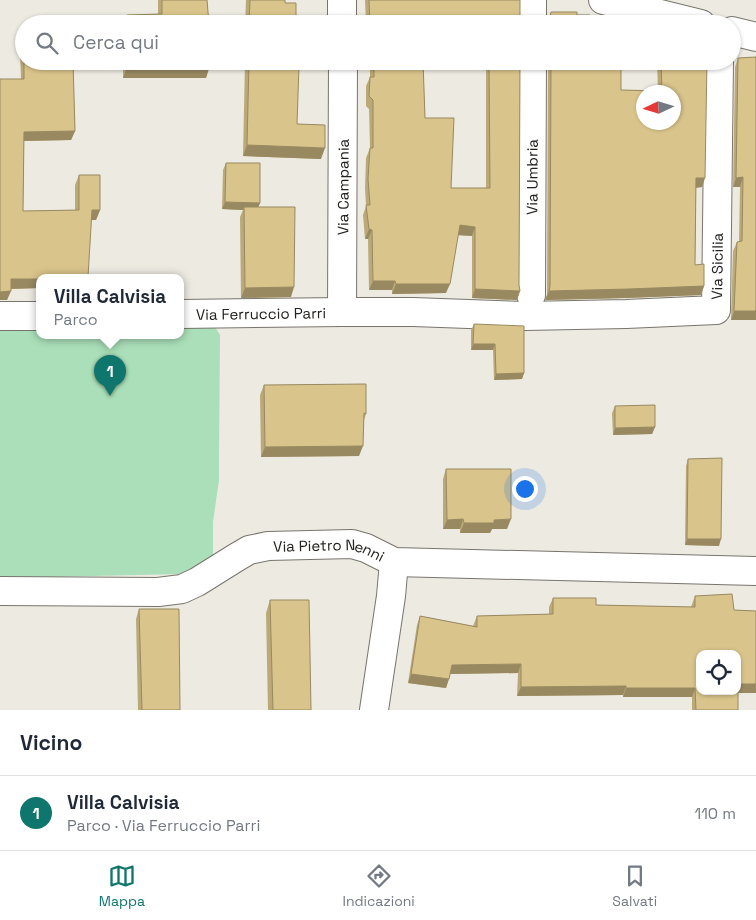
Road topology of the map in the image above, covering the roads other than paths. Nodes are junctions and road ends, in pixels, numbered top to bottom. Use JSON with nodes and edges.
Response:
{"nodes":[{"id":1,"x":342,"y":0,"type":"edge"},
{"id":2,"x":532,"y":0,"type":"edge"},
{"id":3,"x":603,"y":0,"type":"edge"},
{"id":4,"x":342,"y":15,"type":"edge"},
{"id":5,"x":532,"y":15,"type":"edge"},
{"id":6,"x":665,"y":15,"type":"edge"},
{"id":7,"x":741,"y":33,"type":"edge"},
{"id":8,"x":756,"y":37,"type":"edge"},
{"id":9,"x":343,"y":70,"type":"edge"},
{"id":10,"x":532,"y":70,"type":"edge"},
{"id":11,"x":719,"y":70,"type":"edge"},
{"id":12,"x":528,"y":305,"type":"junction"},
{"id":13,"x":342,"y":312,"type":"junction"},
{"id":14,"x":184,"y":314,"type":"edge"},
{"id":15,"x":0,"y":316,"type":"edge"},
{"id":16,"x":36,"y":316,"type":"edge"},
{"id":17,"x":394,"y":562,"type":"junction"},
{"id":18,"x":756,"y":571,"type":"edge"},
{"id":19,"x":0,"y":591,"type":"edge"},
{"id":20,"x":374,"y":710,"type":"edge"}],
"edges":[{"from":1,"to":4,"type":"street"},
{"from":2,"to":5,"type":"street"},
{"from":3,"to":6,"type":"street"},
{"from":7,"to":8,"type":"street"},
{"from":9,"to":13,"type":"street","name":"Via Campania"},
{"from":10,"to":12,"type":"street","name":"Via Umbria"},
{"from":11,"to":12,"type":"street","name":"Via Sicilia"},
{"from":12,"to":13,"type":"street","name":"Via Ferruccio Parri"},
{"from":13,"to":14,"type":"street","name":"Via Ferruccio Parri"},
{"from":15,"to":16,"type":"street"},
{"from":17,"to":18,"type":"street","name":"Via Pietro Nenni"},
{"from":17,"to":19,"type":"street","name":"Via Pietro Nenni"},
{"from":17,"to":20,"type":"street"}]}
